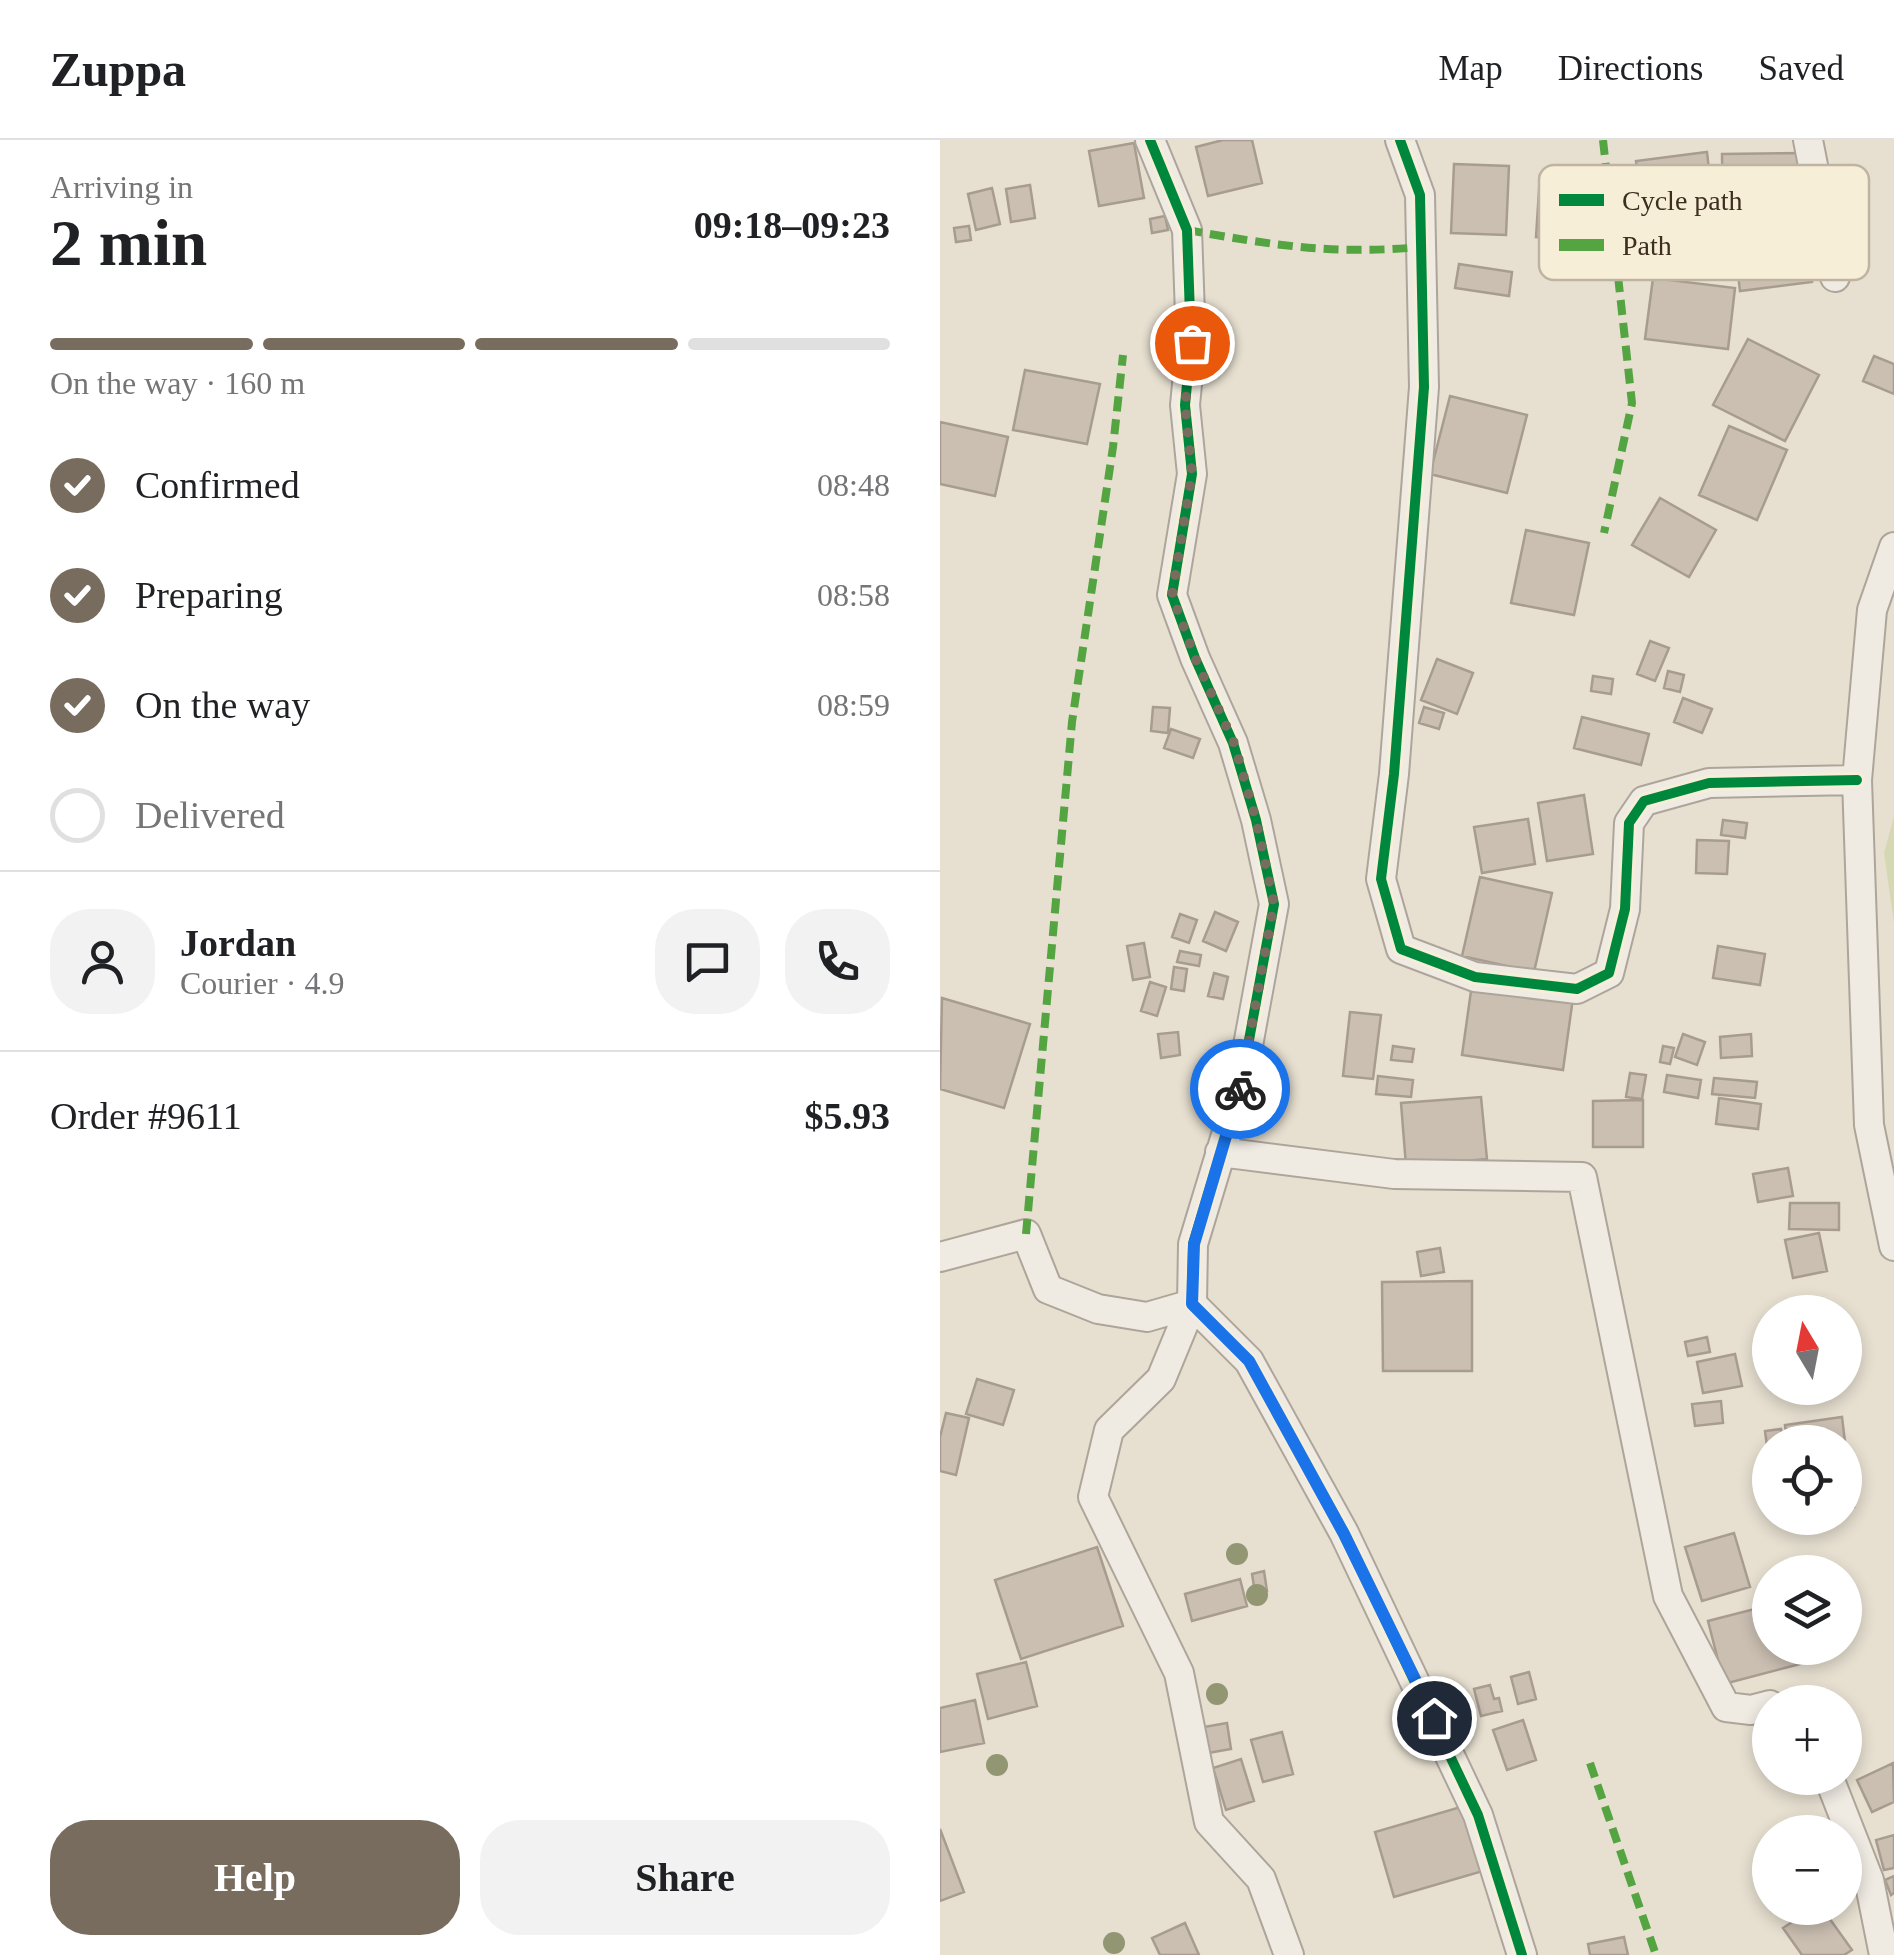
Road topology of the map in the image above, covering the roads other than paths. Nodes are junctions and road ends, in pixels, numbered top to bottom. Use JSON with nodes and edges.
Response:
{"nodes":[{"id":1,"x":1150,"y":140,"type":"edge"},
{"id":2,"x":1400,"y":140,"type":"edge"},
{"id":3,"x":1808,"y":140,"type":"edge"},
{"id":4,"x":1813,"y":165,"type":"edge"},
{"id":5,"x":1894,"y":547,"type":"edge"},
{"id":6,"x":1857,"y":780,"type":"junction"},
{"id":7,"x":1220,"y":1152,"type":"junction"},
{"id":8,"x":1894,"y":1246,"type":"edge"},
{"id":9,"x":940,"y":1257,"type":"edge"},
{"id":10,"x":1192,"y":1304,"type":"junction"},
{"id":11,"x":1752,"y":1710,"type":"edge"},
{"id":12,"x":1836,"y":1795,"type":"edge"},
{"id":13,"x":1288,"y":1955,"type":"edge"},
{"id":14,"x":1522,"y":1955,"type":"edge"},
{"id":15,"x":1884,"y":1955,"type":"edge"}],
"edges":[{"from":1,"to":7,"type":"street"},
{"from":2,"to":6,"type":"street"},
{"from":3,"to":4,"type":"street"},
{"from":5,"to":6,"type":"street"},
{"from":6,"to":8,"type":"street"},
{"from":7,"to":10,"type":"street"},
{"from":7,"to":11,"type":"street"},
{"from":9,"to":10,"type":"street"},
{"from":10,"to":13,"type":"street"},
{"from":10,"to":14,"type":"street"},
{"from":12,"to":15,"type":"street"}]}
